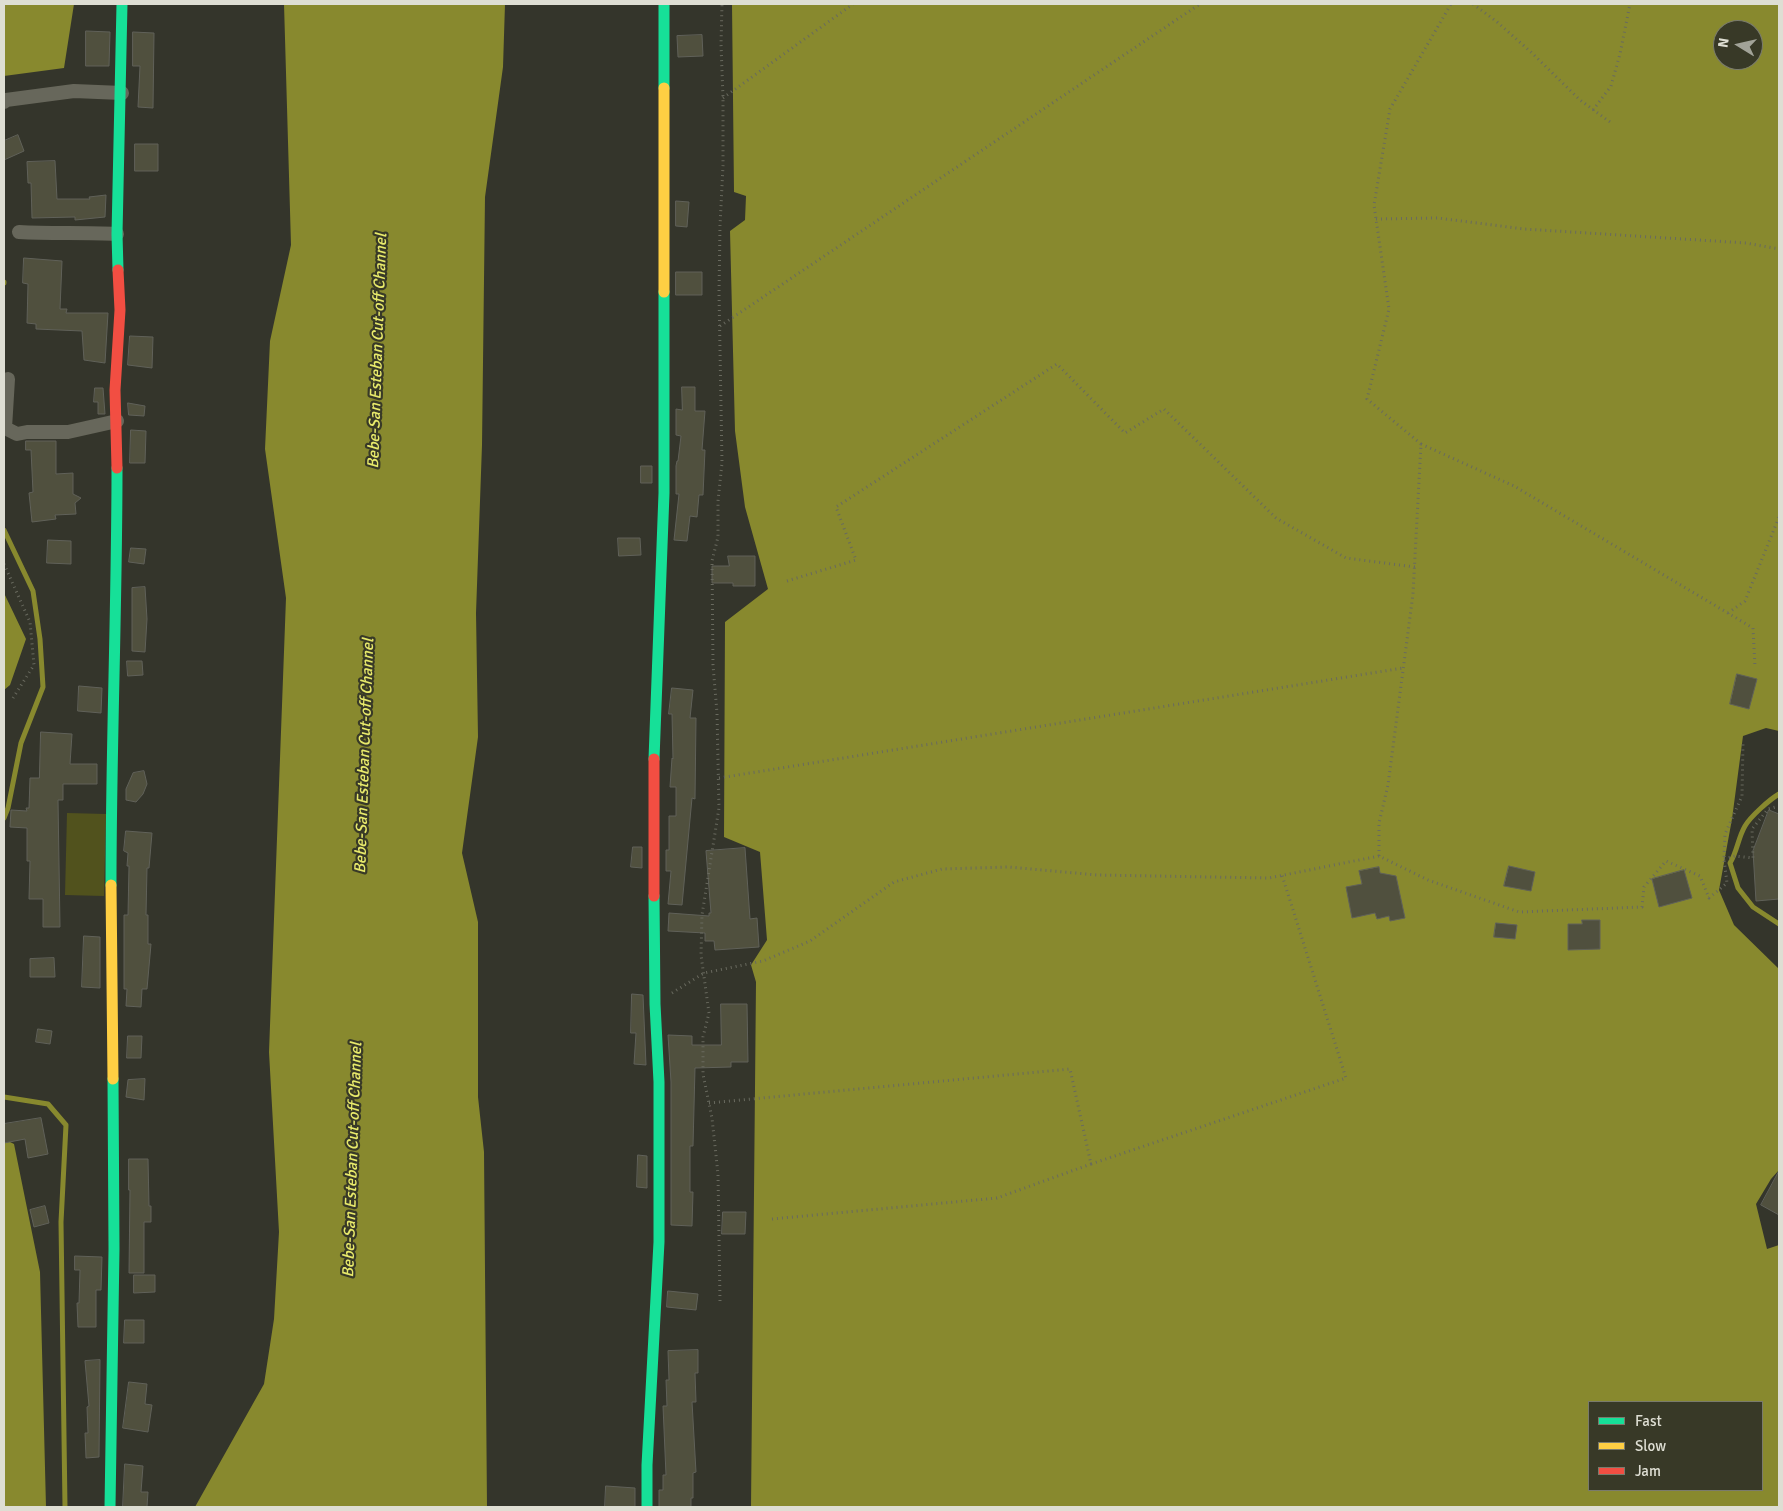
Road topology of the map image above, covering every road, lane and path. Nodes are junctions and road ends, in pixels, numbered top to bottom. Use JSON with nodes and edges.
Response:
{"nodes":[{"id":1,"x":122,"y":4,"type":"edge"},
{"id":2,"x":664,"y":4,"type":"edge"},
{"id":3,"x":722,"y":4,"type":"edge"},
{"id":4,"x":853,"y":4,"type":"edge"},
{"id":5,"x":1200,"y":4,"type":"edge"},
{"id":6,"x":1451,"y":4,"type":"edge"},
{"id":7,"x":1472,"y":4,"type":"edge"},
{"id":8,"x":1630,"y":4,"type":"edge"},
{"id":9,"x":122,"y":93,"type":"junction"},
{"id":10,"x":723,"y":98,"type":"junction"},
{"id":11,"x":4,"y":102,"type":"edge"},
{"id":12,"x":1593,"y":110,"type":"junction"},
{"id":13,"x":1610,"y":122,"type":"dead end"},
{"id":14,"x":1376,"y":219,"type":"junction"},
{"id":15,"x":19,"y":232,"type":"dead end"},
{"id":16,"x":117,"y":234,"type":"junction"},
{"id":17,"x":1779,"y":249,"type":"edge"},
{"id":18,"x":720,"y":326,"type":"junction"},
{"id":19,"x":8,"y":379,"type":"dead end"},
{"id":20,"x":117,"y":421,"type":"junction"},
{"id":21,"x":1421,"y":444,"type":"junction"},
{"id":22,"x":1779,"y":517,"type":"edge"},
{"id":23,"x":4,"y":564,"type":"edge"},
{"id":24,"x":1414,"y":567,"type":"junction"},
{"id":25,"x":786,"y":581,"type":"dead end"},
{"id":26,"x":1728,"y":613,"type":"junction"},
{"id":27,"x":1755,"y":667,"type":"dead end"},
{"id":28,"x":1403,"y":668,"type":"junction"},
{"id":29,"x":13,"y":698,"type":"dead end"},
{"id":30,"x":1743,"y":742,"type":"dead end"},
{"id":31,"x":719,"y":778,"type":"junction"},
{"id":32,"x":1779,"y":806,"type":"edge"},
{"id":33,"x":1379,"y":856,"type":"junction"},
{"id":34,"x":1724,"y":860,"type":"junction"},
{"id":35,"x":1282,"y":875,"type":"junction"},
{"id":36,"x":704,"y":972,"type":"junction"},
{"id":37,"x":655,"y":1004,"type":"junction"},
{"id":38,"x":709,"y":1103,"type":"junction"},
{"id":39,"x":1090,"y":1164,"type":"junction"},
{"id":40,"x":772,"y":1219,"type":"dead end"},
{"id":41,"x":720,"y":1301,"type":"dead end"},
{"id":42,"x":110,"y":1507,"type":"edge"},
{"id":43,"x":647,"y":1507,"type":"edge"}],
"edges":[{"from":1,"to":9,"type":"street"},
{"from":2,"to":37,"type":"street"},
{"from":3,"to":10,"type":"path"},
{"from":4,"to":10,"type":"path"},
{"from":5,"to":18,"type":"path"},
{"from":6,"to":14,"type":"path"},
{"from":7,"to":12,"type":"path"},
{"from":8,"to":12,"type":"path"},
{"from":9,"to":11,"type":"street"},
{"from":9,"to":16,"type":"street"},
{"from":10,"to":18,"type":"path"},
{"from":12,"to":13,"type":"path"},
{"from":14,"to":17,"type":"path"},
{"from":14,"to":21,"type":"path"},
{"from":15,"to":16,"type":"street"},
{"from":16,"to":20,"type":"street"},
{"from":18,"to":31,"type":"path"},
{"from":19,"to":20,"type":"street"},
{"from":20,"to":42,"type":"street"},
{"from":21,"to":24,"type":"path"},
{"from":21,"to":26,"type":"path"},
{"from":22,"to":26,"type":"path"},
{"from":23,"to":29,"type":"path"},
{"from":24,"to":25,"type":"path"},
{"from":24,"to":28,"type":"path"},
{"from":26,"to":27,"type":"path"},
{"from":28,"to":31,"type":"path"},
{"from":28,"to":33,"type":"path"},
{"from":30,"to":34,"type":"path"},
{"from":31,"to":36,"type":"path"},
{"from":32,"to":34,"type":"path"},
{"from":33,"to":34,"type":"path"},
{"from":33,"to":35,"type":"path"},
{"from":35,"to":36,"type":"path"},
{"from":35,"to":39,"type":"path"},
{"from":36,"to":37,"type":"path"},
{"from":36,"to":38,"type":"path"},
{"from":37,"to":43,"type":"street"},
{"from":38,"to":39,"type":"path"},
{"from":38,"to":41,"type":"path"},
{"from":39,"to":40,"type":"path"}]}
